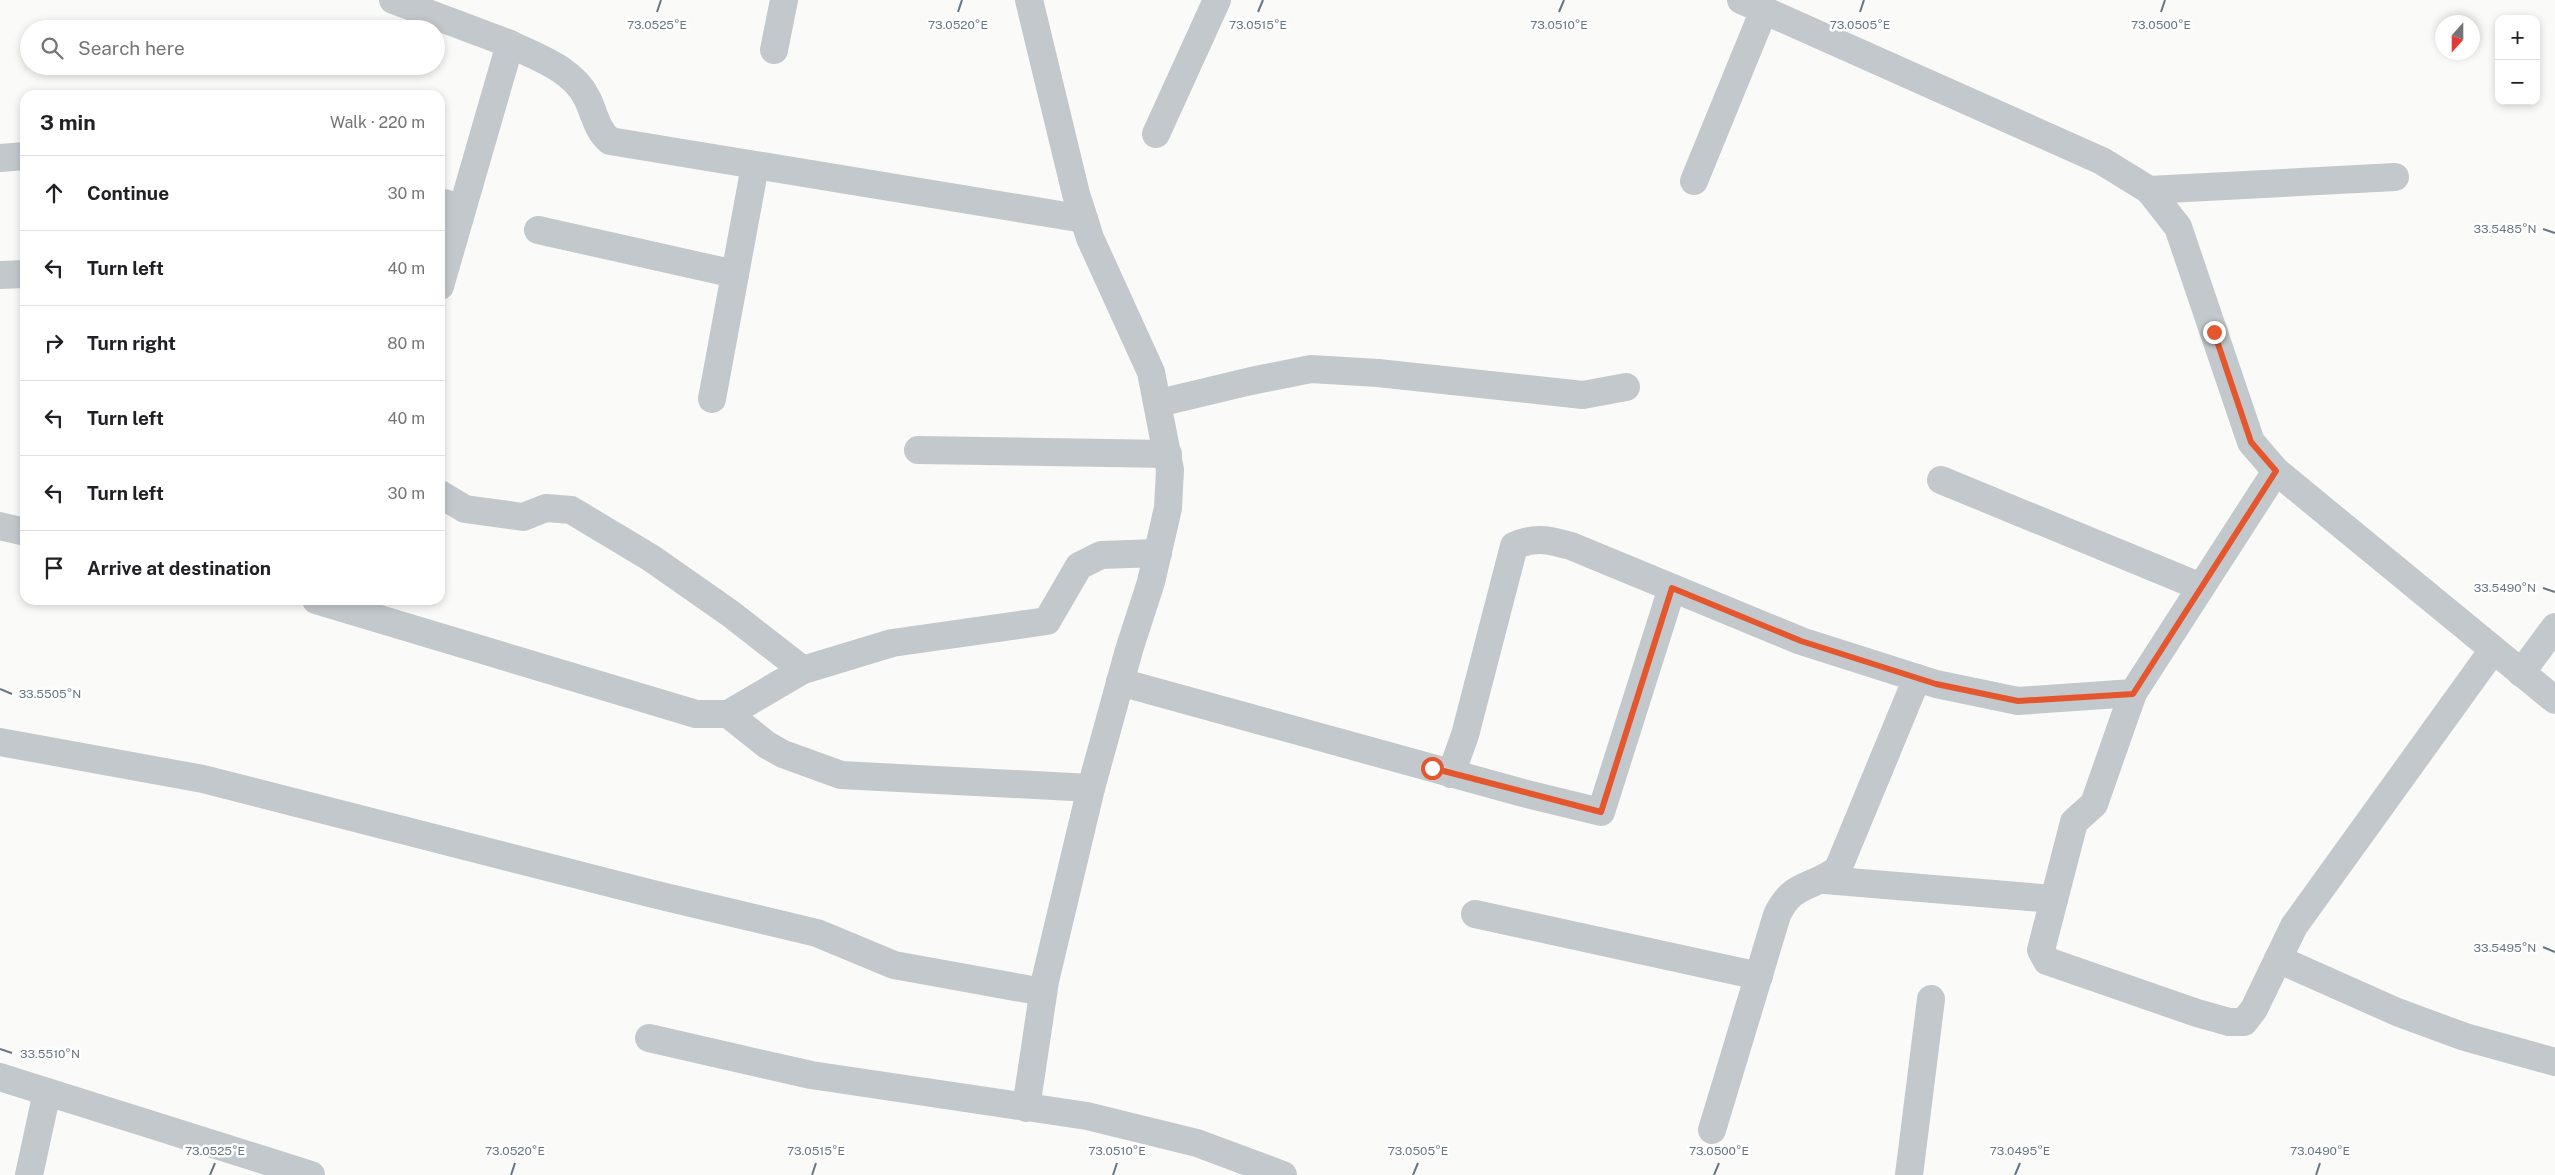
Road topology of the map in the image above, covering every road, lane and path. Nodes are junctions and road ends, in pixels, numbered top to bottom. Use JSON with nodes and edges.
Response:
{"nodes":[{"id":1,"x":393,"y":0,"type":"edge"},
{"id":2,"x":784,"y":0,"type":"edge"},
{"id":3,"x":1029,"y":0,"type":"edge"},
{"id":4,"x":1217,"y":0,"type":"edge"},
{"id":5,"x":1752,"y":5,"type":"edge"},
{"id":6,"x":510,"y":44,"type":"junction"},
{"id":7,"x":774,"y":50,"type":"dead end"},
{"id":8,"x":1156,"y":134,"type":"dead end"},
{"id":9,"x":20,"y":156,"type":"edge"},
{"id":10,"x":0,"y":158,"type":"edge"},
{"id":11,"x":755,"y":166,"type":"junction"},
{"id":12,"x":2395,"y":178,"type":"dead end"},
{"id":13,"x":1694,"y":181,"type":"dead end"},
{"id":14,"x":2149,"y":190,"type":"junction"},
{"id":15,"x":451,"y":205,"type":"edge"},
{"id":16,"x":1084,"y":219,"type":"junction"},
{"id":17,"x":538,"y":230,"type":"dead end"},
{"id":18,"x":445,"y":249,"type":"edge"},
{"id":19,"x":20,"y":274,"type":"edge"},
{"id":20,"x":735,"y":274,"type":"junction"},
{"id":21,"x":0,"y":275,"type":"edge"},
{"id":22,"x":1626,"y":388,"type":"dead end"},
{"id":23,"x":712,"y":399,"type":"dead end"},
{"id":24,"x":1159,"y":403,"type":"junction"},
{"id":25,"x":918,"y":450,"type":"dead end"},
{"id":26,"x":1168,"y":454,"type":"junction"},
{"id":27,"x":2276,"y":471,"type":"junction"},
{"id":28,"x":1941,"y":480,"type":"dead end"},
{"id":29,"x":445,"y":497,"type":"edge"},
{"id":30,"x":0,"y":526,"type":"edge"},
{"id":31,"x":20,"y":531,"type":"edge"},
{"id":32,"x":1158,"y":553,"type":"junction"},
{"id":33,"x":2201,"y":587,"type":"junction"},
{"id":34,"x":1672,"y":588,"type":"junction"},
{"id":35,"x":333,"y":605,"type":"edge"},
{"id":36,"x":2555,"y":627,"type":"edge"},
{"id":37,"x":2493,"y":650,"type":"junction"},
{"id":38,"x":803,"y":670,"type":"junction"},
{"id":39,"x":2521,"y":673,"type":"junction"},
{"id":40,"x":1916,"y":678,"type":"junction"},
{"id":41,"x":1120,"y":682,"type":"junction"},
{"id":42,"x":2133,"y":694,"type":"junction"},
{"id":43,"x":2555,"y":700,"type":"edge"},
{"id":44,"x":728,"y":714,"type":"junction"},
{"id":45,"x":0,"y":742,"type":"edge"},
{"id":46,"x":1451,"y":774,"type":"junction"},
{"id":47,"x":1090,"y":788,"type":"junction"},
{"id":48,"x":1825,"y":880,"type":"junction"},
{"id":49,"x":2054,"y":900,"type":"junction"},
{"id":50,"x":1475,"y":914,"type":"dead end"},
{"id":51,"x":2278,"y":960,"type":"junction"},
{"id":52,"x":1759,"y":976,"type":"junction"},
{"id":53,"x":1043,"y":992,"type":"junction"},
{"id":54,"x":1931,"y":1000,"type":"dead end"},
{"id":55,"x":649,"y":1038,"type":"dead end"},
{"id":56,"x":2555,"y":1062,"type":"edge"},
{"id":57,"x":0,"y":1077,"type":"edge"},
{"id":58,"x":47,"y":1092,"type":"junction"},
{"id":59,"x":1026,"y":1108,"type":"junction"},
{"id":60,"x":1712,"y":1130,"type":"dead end"},
{"id":61,"x":1277,"y":1174,"type":"edge"},
{"id":62,"x":29,"y":1175,"type":"edge"},
{"id":63,"x":311,"y":1175,"type":"edge"},
{"id":64,"x":1908,"y":1175,"type":"edge"}],
"edges":[{"from":1,"to":6,"type":"street"},
{"from":2,"to":7,"type":"street"},
{"from":3,"to":16,"type":"street"},
{"from":4,"to":8,"type":"street"},
{"from":5,"to":13,"type":"street"},
{"from":5,"to":14,"type":"street"},
{"from":6,"to":11,"type":"street"},
{"from":6,"to":15,"type":"street"},
{"from":9,"to":10,"type":"street"},
{"from":11,"to":16,"type":"street"},
{"from":11,"to":20,"type":"street"},
{"from":12,"to":14,"type":"street"},
{"from":14,"to":27,"type":"street"},
{"from":15,"to":18,"type":"street"},
{"from":16,"to":24,"type":"street"},
{"from":17,"to":20,"type":"street"},
{"from":19,"to":21,"type":"street"},
{"from":20,"to":23,"type":"street"},
{"from":22,"to":24,"type":"street"},
{"from":24,"to":26,"type":"street"},
{"from":25,"to":26,"type":"street"},
{"from":26,"to":32,"type":"street"},
{"from":27,"to":33,"type":"street"},
{"from":27,"to":37,"type":"street"},
{"from":28,"to":33,"type":"street"},
{"from":29,"to":38,"type":"street"},
{"from":30,"to":31,"type":"street"},
{"from":32,"to":38,"type":"street"},
{"from":32,"to":41,"type":"street"},
{"from":33,"to":42,"type":"street"},
{"from":34,"to":40,"type":"street"},
{"from":34,"to":46,"type":"street"},
{"from":34,"to":46,"type":"street"},
{"from":35,"to":44,"type":"street"},
{"from":36,"to":39,"type":"street"},
{"from":37,"to":39,"type":"street"},
{"from":37,"to":51,"type":"street"},
{"from":38,"to":44,"type":"street"},
{"from":39,"to":43,"type":"street"},
{"from":40,"to":42,"type":"street"},
{"from":40,"to":48,"type":"street"},
{"from":41,"to":46,"type":"street"},
{"from":41,"to":47,"type":"street"},
{"from":42,"to":49,"type":"street"},
{"from":44,"to":47,"type":"street"},
{"from":45,"to":53,"type":"street"},
{"from":47,"to":53,"type":"street"},
{"from":48,"to":49,"type":"street"},
{"from":48,"to":52,"type":"street"},
{"from":49,"to":51,"type":"street"},
{"from":50,"to":52,"type":"street"},
{"from":51,"to":56,"type":"street"},
{"from":52,"to":60,"type":"street"},
{"from":53,"to":59,"type":"street"},
{"from":54,"to":64,"type":"street"},
{"from":55,"to":59,"type":"street"},
{"from":57,"to":58,"type":"street"},
{"from":58,"to":62,"type":"street"},
{"from":58,"to":63,"type":"street"},
{"from":59,"to":61,"type":"street"}]}
